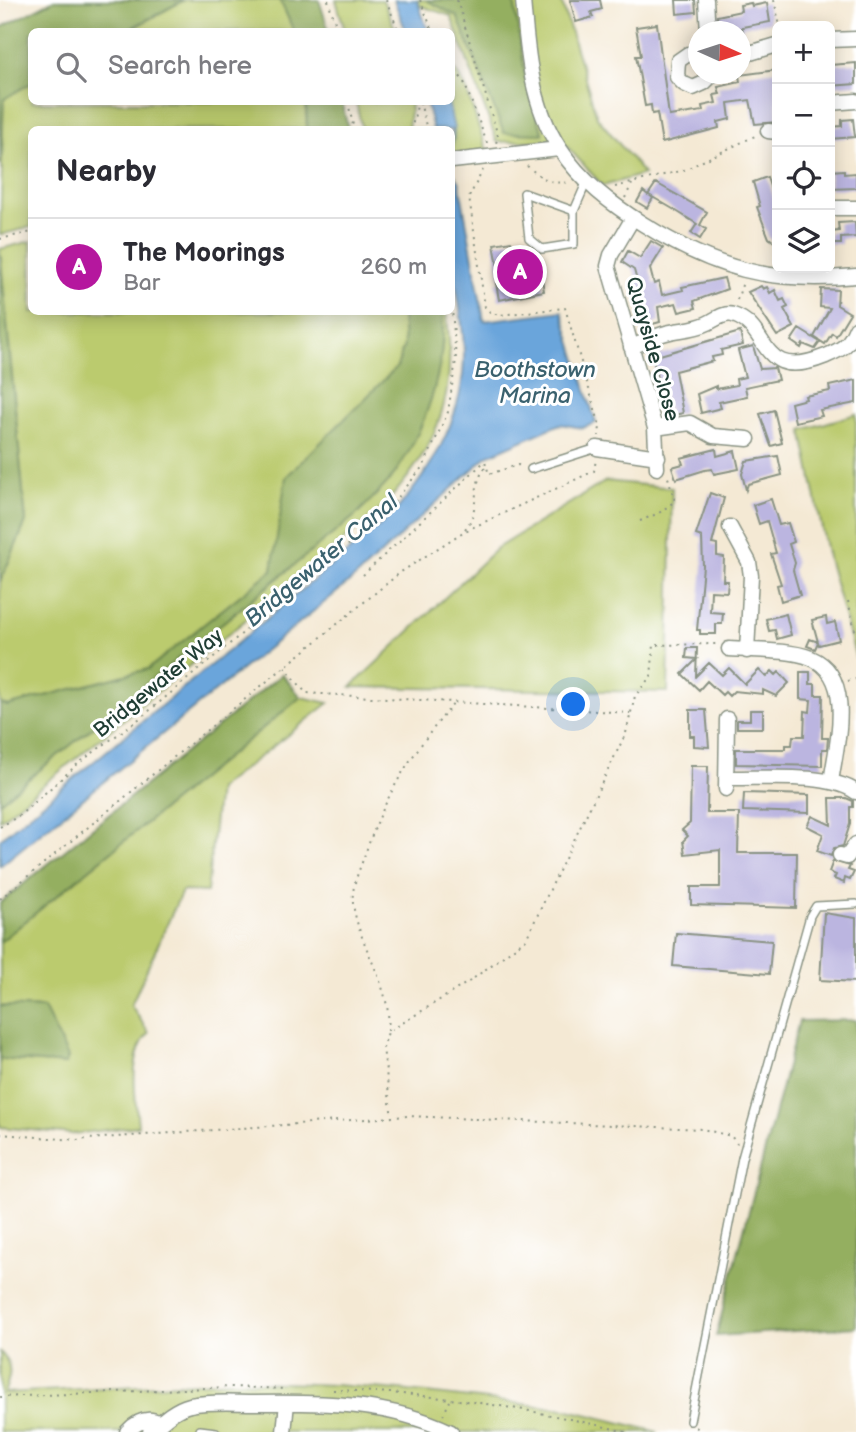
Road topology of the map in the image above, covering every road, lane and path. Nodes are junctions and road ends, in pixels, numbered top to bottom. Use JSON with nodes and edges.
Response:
{"nodes":[{"id":1,"x":328,"y":0,"type":"edge"},
{"id":2,"x":386,"y":0,"type":"edge"},
{"id":3,"x":420,"y":0,"type":"edge"},
{"id":4,"x":457,"y":0,"type":"edge"},
{"id":5,"x":523,"y":0,"type":"edge"},
{"id":6,"x":706,"y":0,"type":"edge"},
{"id":7,"x":774,"y":0,"type":"edge"},
{"id":8,"x":707,"y":21,"type":"edge"},
{"id":9,"x":779,"y":21,"type":"edge"},
{"id":10,"x":337,"y":28,"type":"edge"},
{"id":11,"x":398,"y":28,"type":"edge"},
{"id":12,"x":431,"y":28,"type":"edge"},
{"id":13,"x":856,"y":39,"type":"edge"},
{"id":14,"x":835,"y":40,"type":"edge"},
{"id":15,"x":772,"y":47,"type":"edge"},
{"id":16,"x":688,"y":54,"type":"edge"},
{"id":17,"x":751,"y":54,"type":"edge"},
{"id":18,"x":455,"y":69,"type":"edge"},
{"id":19,"x":702,"y":84,"type":"edge"},
{"id":20,"x":856,"y":101,"type":"edge"},
{"id":21,"x":835,"y":103,"type":"edge"},
{"id":22,"x":349,"y":105,"type":"edge"},
{"id":23,"x":418,"y":105,"type":"edge"},
{"id":24,"x":420,"y":105,"type":"edge"},
{"id":25,"x":353,"y":126,"type":"edge"},
{"id":26,"x":412,"y":126,"type":"edge"},
{"id":27,"x":427,"y":126,"type":"edge"},
{"id":28,"x":772,"y":131,"type":"edge"},
{"id":29,"x":559,"y":149,"type":"junction"},
{"id":30,"x":518,"y":156,"type":"junction"},
{"id":31,"x":492,"y":158,"type":"junction"},
{"id":32,"x":455,"y":161,"type":"edge"},
{"id":33,"x":633,"y":183,"type":"junction"},
{"id":34,"x":592,"y":186,"type":"junction"},
{"id":35,"x":835,"y":208,"type":"edge"},
{"id":36,"x":856,"y":208,"type":"edge"},
{"id":37,"x":620,"y":209,"type":"junction"},
{"id":38,"x":574,"y":211,"type":"junction"},
{"id":39,"x":633,"y":218,"type":"junction"},
{"id":40,"x":28,"y":233,"type":"edge"},
{"id":41,"x":0,"y":239,"type":"edge"},
{"id":42,"x":747,"y":271,"type":"junction"},
{"id":43,"x":856,"y":276,"type":"edge"},
{"id":44,"x":737,"y":300,"type":"joint"},
{"id":45,"x":453,"y":315,"type":"edge"},
{"id":46,"x":733,"y":315,"type":"junction"},
{"id":47,"x":856,"y":328,"type":"edge"},
{"id":48,"x":631,"y":347,"type":"junction"},
{"id":49,"x":852,"y":347,"type":"edge"},
{"id":50,"x":655,"y":428,"type":"junction"},
{"id":51,"x":748,"y":439,"type":"dead end"},
{"id":52,"x":597,"y":448,"type":"junction"},
{"id":53,"x":658,"y":462,"type":"junction"},
{"id":54,"x":487,"y":466,"type":"junction"},
{"id":55,"x":531,"y":470,"type":"joint"},
{"id":56,"x":640,"y":521,"type":"dead end"},
{"id":57,"x":730,"y":527,"type":"dead end"},
{"id":58,"x":463,"y":531,"type":"junction"},
{"id":59,"x":363,"y":575,"type":"dead end"},
{"id":60,"x":848,"y":601,"type":"dead end"},
{"id":61,"x":856,"y":634,"type":"edge"},
{"id":62,"x":729,"y":649,"type":"joint"},
{"id":63,"x":747,"y":651,"type":"junction"},
{"id":64,"x":284,"y":667,"type":"junction"},
{"id":65,"x":455,"y":702,"type":"junction"},
{"id":66,"x":632,"y":713,"type":"junction"},
{"id":67,"x":727,"y":719,"type":"dead end"},
{"id":68,"x":831,"y":782,"type":"junction"},
{"id":69,"x":856,"y":792,"type":"edge"},
{"id":70,"x":0,"y":827,"type":"edge"},
{"id":71,"x":856,"y":844,"type":"edge"},
{"id":72,"x":840,"y":855,"type":"dead end"},
{"id":73,"x":0,"y":899,"type":"edge"},
{"id":74,"x":856,"y":904,"type":"edge"},
{"id":75,"x":388,"y":1032,"type":"junction"},
{"id":76,"x":392,"y":1118,"type":"junction"},
{"id":77,"x":0,"y":1134,"type":"edge"},
{"id":78,"x":742,"y":1158,"type":"junction"},
{"id":79,"x":288,"y":1403,"type":"junction"},
{"id":80,"x":690,"y":1421,"type":"dead end"},
{"id":81,"x":155,"y":1427,"type":"edge"},
{"id":82,"x":200,"y":1430,"type":"edge"},
{"id":83,"x":127,"y":1432,"type":"edge"},
{"id":84,"x":216,"y":1432,"type":"edge"},
{"id":85,"x":284,"y":1432,"type":"edge"},
{"id":86,"x":451,"y":1432,"type":"edge"}],
"edges":[{"from":1,"to":10,"type":"path"},
{"from":2,"to":11,"type":"path"},
{"from":3,"to":12,"type":"path"},
{"from":4,"to":31,"type":"path"},
{"from":5,"to":29,"type":"street"},
{"from":6,"to":8,"type":"street"},
{"from":7,"to":9,"type":"path"},
{"from":13,"to":14,"type":"street"},
{"from":15,"to":17,"type":"street"},
{"from":16,"to":19,"type":"street"},
{"from":18,"to":31,"type":"path"},
{"from":20,"to":21,"type":"street"},
{"from":22,"to":25,"type":"path"},
{"from":23,"to":26,"type":"path"},
{"from":24,"to":27,"type":"path"},
{"from":28,"to":33,"type":"path"},
{"from":29,"to":30,"type":"street"},
{"from":29,"to":34,"type":"street"},
{"from":30,"to":31,"type":"street"},
{"from":30,"to":34,"type":"path"},
{"from":31,"to":32,"type":"street"},
{"from":31,"to":52,"type":"path"},
{"from":33,"to":34,"type":"path"},
{"from":33,"to":37,"type":"path"},
{"from":34,"to":37,"type":"street"},
{"from":34,"to":38,"type":"lane"},
{"from":35,"to":36,"type":"street"},
{"from":37,"to":39,"type":"street"},
{"from":38,"to":38,"type":"lane"},
{"from":39,"to":42,"type":"street"},
{"from":39,"to":48,"type":"street","name":"Quayside Close"},
{"from":40,"to":41,"type":"path"},
{"from":42,"to":43,"type":"street"},
{"from":42,"to":44,"type":"path"},
{"from":44,"to":46,"type":"street"},
{"from":45,"to":70,"type":"path","name":"Bridgewater Way"},
{"from":46,"to":48,"type":"street"},
{"from":46,"to":49,"type":"street"},
{"from":47,"to":49,"type":"street"},
{"from":48,"to":50,"type":"street","name":"Quayside Close"},
{"from":50,"to":51,"type":"street"},
{"from":50,"to":53,"type":"street","name":"Quayside Close"},
{"from":52,"to":53,"type":"street"},
{"from":52,"to":55,"type":"lane"},
{"from":52,"to":58,"type":"path"},
{"from":53,"to":56,"type":"path"},
{"from":54,"to":55,"type":"path"},
{"from":54,"to":58,"type":"path"},
{"from":54,"to":59,"type":"path"},
{"from":57,"to":63,"type":"street"},
{"from":58,"to":64,"type":"path"},
{"from":60,"to":61,"type":"path"},
{"from":62,"to":63,"type":"street"},
{"from":62,"to":66,"type":"path"},
{"from":63,"to":68,"type":"street"},
{"from":64,"to":65,"type":"path"},
{"from":64,"to":73,"type":"path"},
{"from":65,"to":66,"type":"path"},
{"from":65,"to":75,"type":"path"},
{"from":66,"to":75,"type":"path"},
{"from":67,"to":68,"type":"street"},
{"from":68,"to":69,"type":"street"},
{"from":71,"to":72,"type":"street"},
{"from":74,"to":78,"type":"lane"},
{"from":75,"to":76,"type":"path"},
{"from":76,"to":77,"type":"path"},
{"from":76,"to":78,"type":"path"},
{"from":78,"to":80,"type":"lane"},
{"from":79,"to":81,"type":"street"},
{"from":79,"to":85,"type":"street"},
{"from":79,"to":86,"type":"street"},
{"from":81,"to":83,"type":"street"},
{"from":82,"to":84,"type":"lane"}]}
